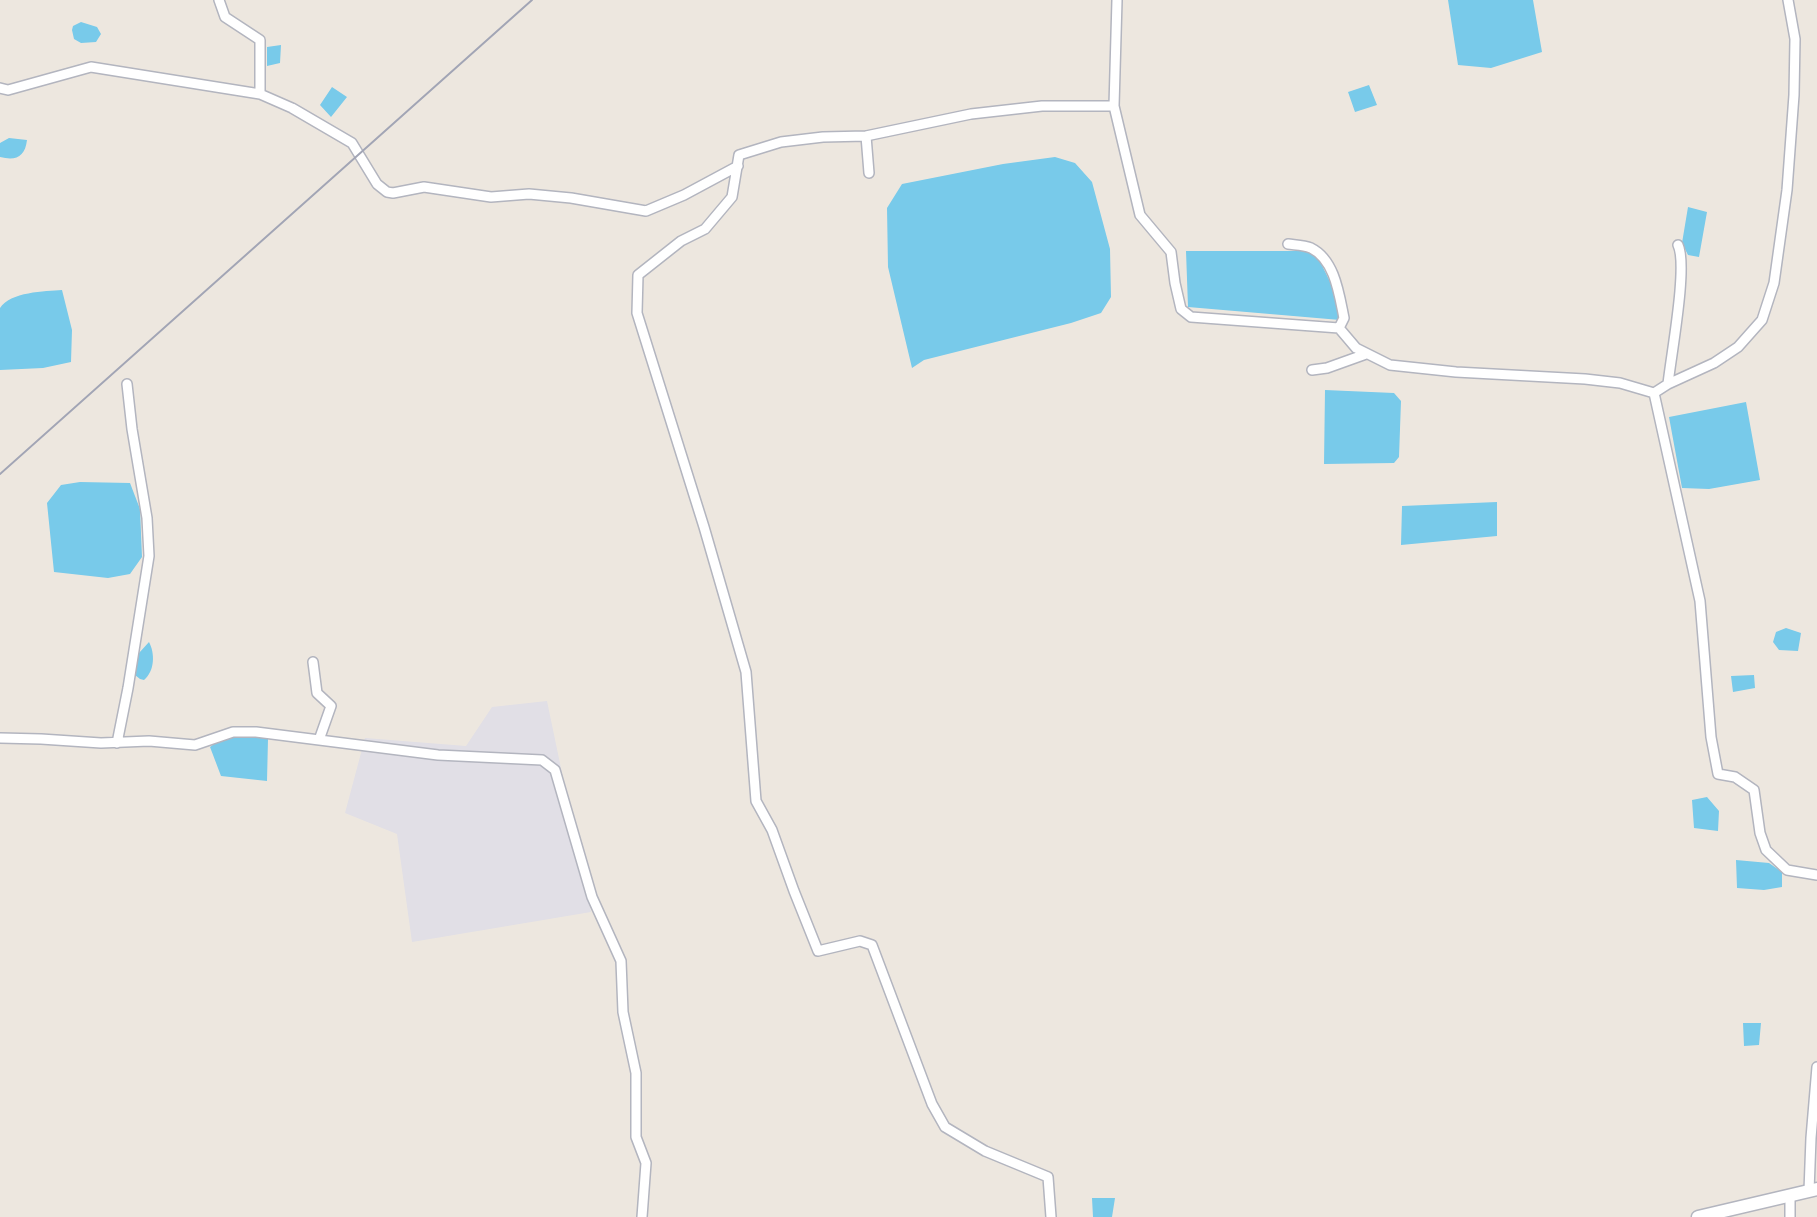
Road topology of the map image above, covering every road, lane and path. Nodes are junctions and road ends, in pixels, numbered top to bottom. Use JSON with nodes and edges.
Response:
{"nodes":[{"id":1,"x":219,"y":0,"type":"edge"},
{"id":2,"x":1117,"y":0,"type":"edge"},
{"id":3,"x":1788,"y":0,"type":"edge"},
{"id":4,"x":0,"y":88,"type":"edge"},
{"id":5,"x":260,"y":94,"type":"junction"},
{"id":6,"x":1114,"y":106,"type":"junction"},
{"id":7,"x":866,"y":136,"type":"junction"},
{"id":8,"x":738,"y":166,"type":"junction"},
{"id":9,"x":869,"y":173,"type":"dead end"},
{"id":10,"x":1288,"y":244,"type":"dead end"},
{"id":11,"x":1677,"y":245,"type":"dead end"},
{"id":12,"x":1339,"y":328,"type":"junction"},
{"id":13,"x":1366,"y":354,"type":"junction"},
{"id":14,"x":1312,"y":370,"type":"dead end"},
{"id":15,"x":127,"y":384,"type":"dead end"},
{"id":16,"x":1668,"y":384,"type":"junction"},
{"id":17,"x":1654,"y":393,"type":"junction"},
{"id":18,"x":313,"y":662,"type":"dead end"},
{"id":19,"x":0,"y":738,"type":"edge"},
{"id":20,"x":319,"y":740,"type":"junction"},
{"id":21,"x":117,"y":743,"type":"junction"},
{"id":22,"x":1817,"y":875,"type":"edge"},
{"id":23,"x":1817,"y":1067,"type":"edge"},
{"id":24,"x":1813,"y":1190,"type":"edge"},
{"id":25,"x":1790,"y":1196,"type":"junction"},
{"id":26,"x":642,"y":1217,"type":"edge"},
{"id":27,"x":1051,"y":1217,"type":"edge"},
{"id":28,"x":1698,"y":1217,"type":"edge"},
{"id":29,"x":1790,"y":1217,"type":"edge"}],
"edges":[{"from":1,"to":5,"type":"street"},
{"from":2,"to":6,"type":"street"},
{"from":3,"to":16,"type":"street"},
{"from":4,"to":5,"type":"street"},
{"from":5,"to":8,"type":"street"},
{"from":6,"to":7,"type":"street"},
{"from":6,"to":12,"type":"street"},
{"from":7,"to":8,"type":"street"},
{"from":7,"to":9,"type":"street"},
{"from":8,"to":27,"type":"street"},
{"from":10,"to":12,"type":"street"},
{"from":11,"to":16,"type":"street"},
{"from":12,"to":13,"type":"street"},
{"from":13,"to":14,"type":"street"},
{"from":13,"to":17,"type":"street"},
{"from":15,"to":21,"type":"street"},
{"from":16,"to":17,"type":"street"},
{"from":17,"to":22,"type":"street"},
{"from":18,"to":20,"type":"street"},
{"from":19,"to":21,"type":"street"},
{"from":20,"to":21,"type":"street"},
{"from":20,"to":26,"type":"street"},
{"from":23,"to":24,"type":"street"},
{"from":24,"to":25,"type":"street"},
{"from":25,"to":28,"type":"street"},
{"from":25,"to":29,"type":"street"}]}
